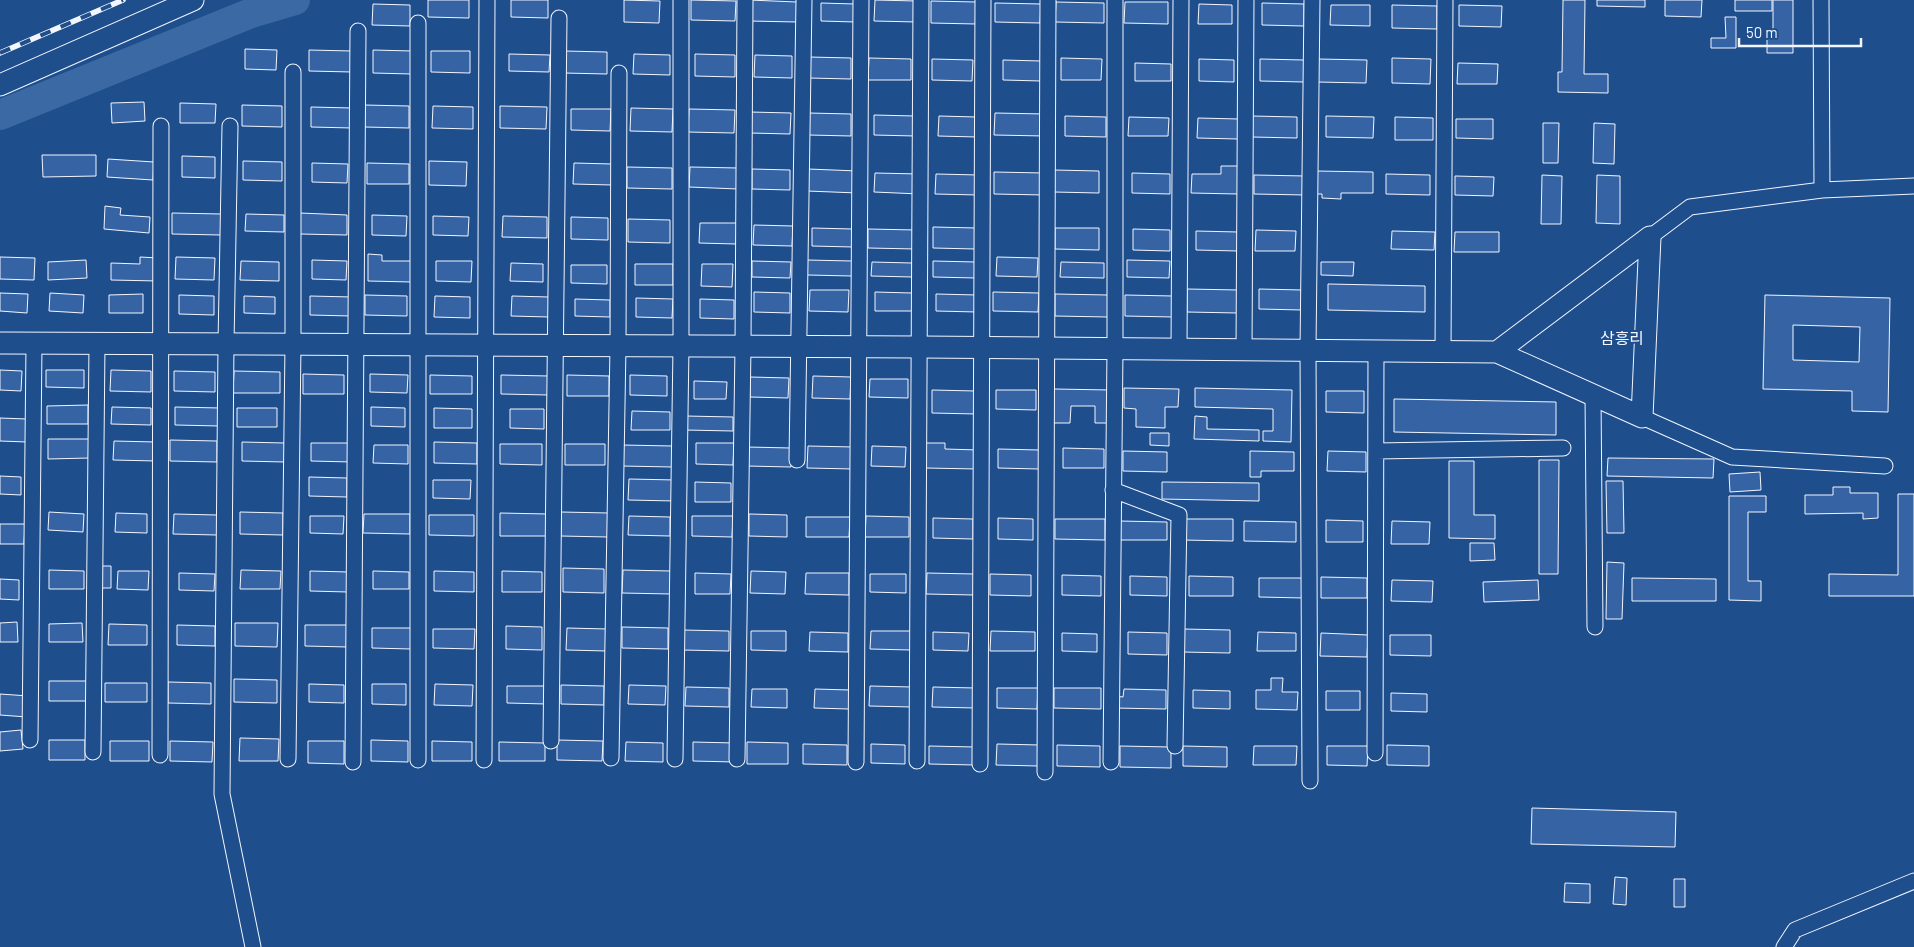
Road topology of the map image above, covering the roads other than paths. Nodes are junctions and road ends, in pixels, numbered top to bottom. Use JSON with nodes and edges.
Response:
{"nodes":[{"id":1,"x":193,"y":0,"type":"edge"},
{"id":2,"x":487,"y":0,"type":"edge"},
{"id":3,"x":681,"y":0,"type":"edge"},
{"id":4,"x":744,"y":0,"type":"edge"},
{"id":5,"x":804,"y":0,"type":"edge"},
{"id":6,"x":861,"y":0,"type":"edge"},
{"id":7,"x":921,"y":0,"type":"edge"},
{"id":8,"x":983,"y":0,"type":"edge"},
{"id":9,"x":1048,"y":0,"type":"edge"},
{"id":10,"x":1115,"y":0,"type":"edge"},
{"id":11,"x":1181,"y":0,"type":"edge"},
{"id":12,"x":1246,"y":0,"type":"edge"},
{"id":13,"x":1312,"y":0,"type":"edge"},
{"id":14,"x":1445,"y":0,"type":"edge"},
{"id":15,"x":1821,"y":0,"type":"edge"},
{"id":16,"x":559,"y":18,"type":"dead end"},
{"id":17,"x":418,"y":23,"type":"dead end"},
{"id":18,"x":358,"y":31,"type":"dead end"},
{"id":19,"x":293,"y":72,"type":"dead end"},
{"id":20,"x":619,"y":73,"type":"dead end"},
{"id":21,"x":0,"y":85,"type":"edge"},
{"id":22,"x":161,"y":126,"type":"dead end"},
{"id":23,"x":230,"y":126,"type":"dead end"},
{"id":24,"x":1914,"y":186,"type":"edge"},
{"id":25,"x":1822,"y":190,"type":"junction"},
{"id":26,"x":1650,"y":237,"type":"junction"},
{"id":27,"x":0,"y":343,"type":"edge"},
{"id":28,"x":34,"y":344,"type":"junction"},
{"id":29,"x":97,"y":344,"type":"junction"},
{"id":30,"x":161,"y":344,"type":"junction"},
{"id":31,"x":226,"y":344,"type":"junction"},
{"id":32,"x":292,"y":344,"type":"junction"},
{"id":33,"x":355,"y":345,"type":"junction"},
{"id":34,"x":417,"y":345,"type":"junction"},
{"id":35,"x":486,"y":345,"type":"junction"},
{"id":36,"x":555,"y":345,"type":"junction"},
{"id":37,"x":618,"y":346,"type":"junction"},
{"id":38,"x":681,"y":346,"type":"junction"},
{"id":39,"x":743,"y":346,"type":"junction"},
{"id":40,"x":800,"y":346,"type":"junction"},
{"id":41,"x":859,"y":346,"type":"junction"},
{"id":42,"x":919,"y":347,"type":"junction"},
{"id":43,"x":983,"y":347,"type":"junction"},
{"id":44,"x":1047,"y":348,"type":"junction"},
{"id":45,"x":1115,"y":348,"type":"junction"},
{"id":46,"x":1179,"y":349,"type":"junction"},
{"id":47,"x":1244,"y":350,"type":"junction"},
{"id":48,"x":1308,"y":350,"type":"junction"},
{"id":49,"x":1376,"y":351,"type":"junction"},
{"id":50,"x":1443,"y":352,"type":"junction"},
{"id":51,"x":1498,"y":352,"type":"junction"},
{"id":52,"x":1592,"y":395,"type":"junction"},
{"id":53,"x":1642,"y":417,"type":"junction"},
{"id":54,"x":1563,"y":448,"type":"dead end"},
{"id":55,"x":1376,"y":451,"type":"junction"},
{"id":56,"x":797,"y":460,"type":"dead end"},
{"id":57,"x":1886,"y":466,"type":"dead end"},
{"id":58,"x":1113,"y":490,"type":"junction"},
{"id":59,"x":1595,"y":627,"type":"dead end"},
{"id":60,"x":30,"y":740,"type":"dead end"},
{"id":61,"x":551,"y":741,"type":"dead end"},
{"id":62,"x":1175,"y":746,"type":"dead end"},
{"id":63,"x":93,"y":752,"type":"dead end"},
{"id":64,"x":1375,"y":753,"type":"dead end"},
{"id":65,"x":160,"y":755,"type":"dead end"},
{"id":66,"x":611,"y":758,"type":"dead end"},
{"id":67,"x":288,"y":759,"type":"dead end"},
{"id":68,"x":675,"y":759,"type":"dead end"},
{"id":69,"x":737,"y":759,"type":"dead end"},
{"id":70,"x":418,"y":760,"type":"dead end"},
{"id":71,"x":484,"y":760,"type":"dead end"},
{"id":72,"x":916,"y":761,"type":"dead end"},
{"id":73,"x":353,"y":762,"type":"dead end"},
{"id":74,"x":856,"y":762,"type":"dead end"},
{"id":75,"x":1111,"y":762,"type":"dead end"},
{"id":76,"x":980,"y":764,"type":"dead end"},
{"id":77,"x":1045,"y":772,"type":"dead end"},
{"id":78,"x":1310,"y":781,"type":"dead end"},
{"id":79,"x":1914,"y":881,"type":"edge"},
{"id":80,"x":253,"y":947,"type":"edge"},
{"id":81,"x":1784,"y":947,"type":"edge"}],
"edges":[{"from":1,"to":21,"type":"street"},
{"from":2,"to":35,"type":"street"},
{"from":3,"to":38,"type":"street"},
{"from":4,"to":39,"type":"street"},
{"from":5,"to":40,"type":"street"},
{"from":6,"to":41,"type":"street"},
{"from":7,"to":42,"type":"street"},
{"from":8,"to":43,"type":"street"},
{"from":9,"to":44,"type":"street"},
{"from":10,"to":45,"type":"street"},
{"from":11,"to":46,"type":"street"},
{"from":12,"to":47,"type":"street"},
{"from":13,"to":48,"type":"street"},
{"from":14,"to":50,"type":"street"},
{"from":15,"to":25,"type":"street"},
{"from":16,"to":36,"type":"street"},
{"from":17,"to":34,"type":"street"},
{"from":18,"to":33,"type":"street"},
{"from":19,"to":32,"type":"street"},
{"from":20,"to":37,"type":"street"},
{"from":22,"to":30,"type":"street"},
{"from":23,"to":31,"type":"street"},
{"from":24,"to":25,"type":"street"},
{"from":25,"to":26,"type":"street"},
{"from":26,"to":51,"type":"street"},
{"from":26,"to":53,"type":"street"},
{"from":27,"to":28,"type":"street"},
{"from":28,"to":29,"type":"street"},
{"from":28,"to":60,"type":"street"},
{"from":29,"to":30,"type":"street"},
{"from":29,"to":63,"type":"street"},
{"from":30,"to":31,"type":"street"},
{"from":30,"to":65,"type":"street"},
{"from":31,"to":32,"type":"street"},
{"from":31,"to":80,"type":"street"},
{"from":32,"to":33,"type":"street"},
{"from":32,"to":67,"type":"street"},
{"from":33,"to":34,"type":"street"},
{"from":33,"to":73,"type":"street"},
{"from":34,"to":35,"type":"street"},
{"from":34,"to":70,"type":"street"},
{"from":35,"to":36,"type":"street"},
{"from":35,"to":71,"type":"street"},
{"from":36,"to":37,"type":"street"},
{"from":36,"to":61,"type":"street"},
{"from":37,"to":38,"type":"street"},
{"from":37,"to":66,"type":"street"},
{"from":38,"to":39,"type":"street"},
{"from":38,"to":68,"type":"street"},
{"from":39,"to":40,"type":"street"},
{"from":39,"to":69,"type":"street"},
{"from":40,"to":41,"type":"street"},
{"from":40,"to":56,"type":"street"},
{"from":41,"to":42,"type":"street"},
{"from":41,"to":74,"type":"street"},
{"from":42,"to":43,"type":"street"},
{"from":42,"to":72,"type":"street"},
{"from":43,"to":44,"type":"street"},
{"from":43,"to":76,"type":"street"},
{"from":44,"to":45,"type":"street"},
{"from":44,"to":77,"type":"street"},
{"from":45,"to":46,"type":"street"},
{"from":45,"to":58,"type":"street"},
{"from":46,"to":47,"type":"street"},
{"from":47,"to":48,"type":"street"},
{"from":48,"to":49,"type":"street"},
{"from":48,"to":78,"type":"street"},
{"from":49,"to":50,"type":"street"},
{"from":49,"to":55,"type":"street"},
{"from":50,"to":51,"type":"street"},
{"from":51,"to":52,"type":"street"},
{"from":52,"to":53,"type":"street"},
{"from":52,"to":59,"type":"street"},
{"from":53,"to":57,"type":"street"},
{"from":54,"to":55,"type":"street"},
{"from":55,"to":64,"type":"street"},
{"from":58,"to":62,"type":"street"},
{"from":58,"to":75,"type":"street"},
{"from":79,"to":81,"type":"street"}]}
